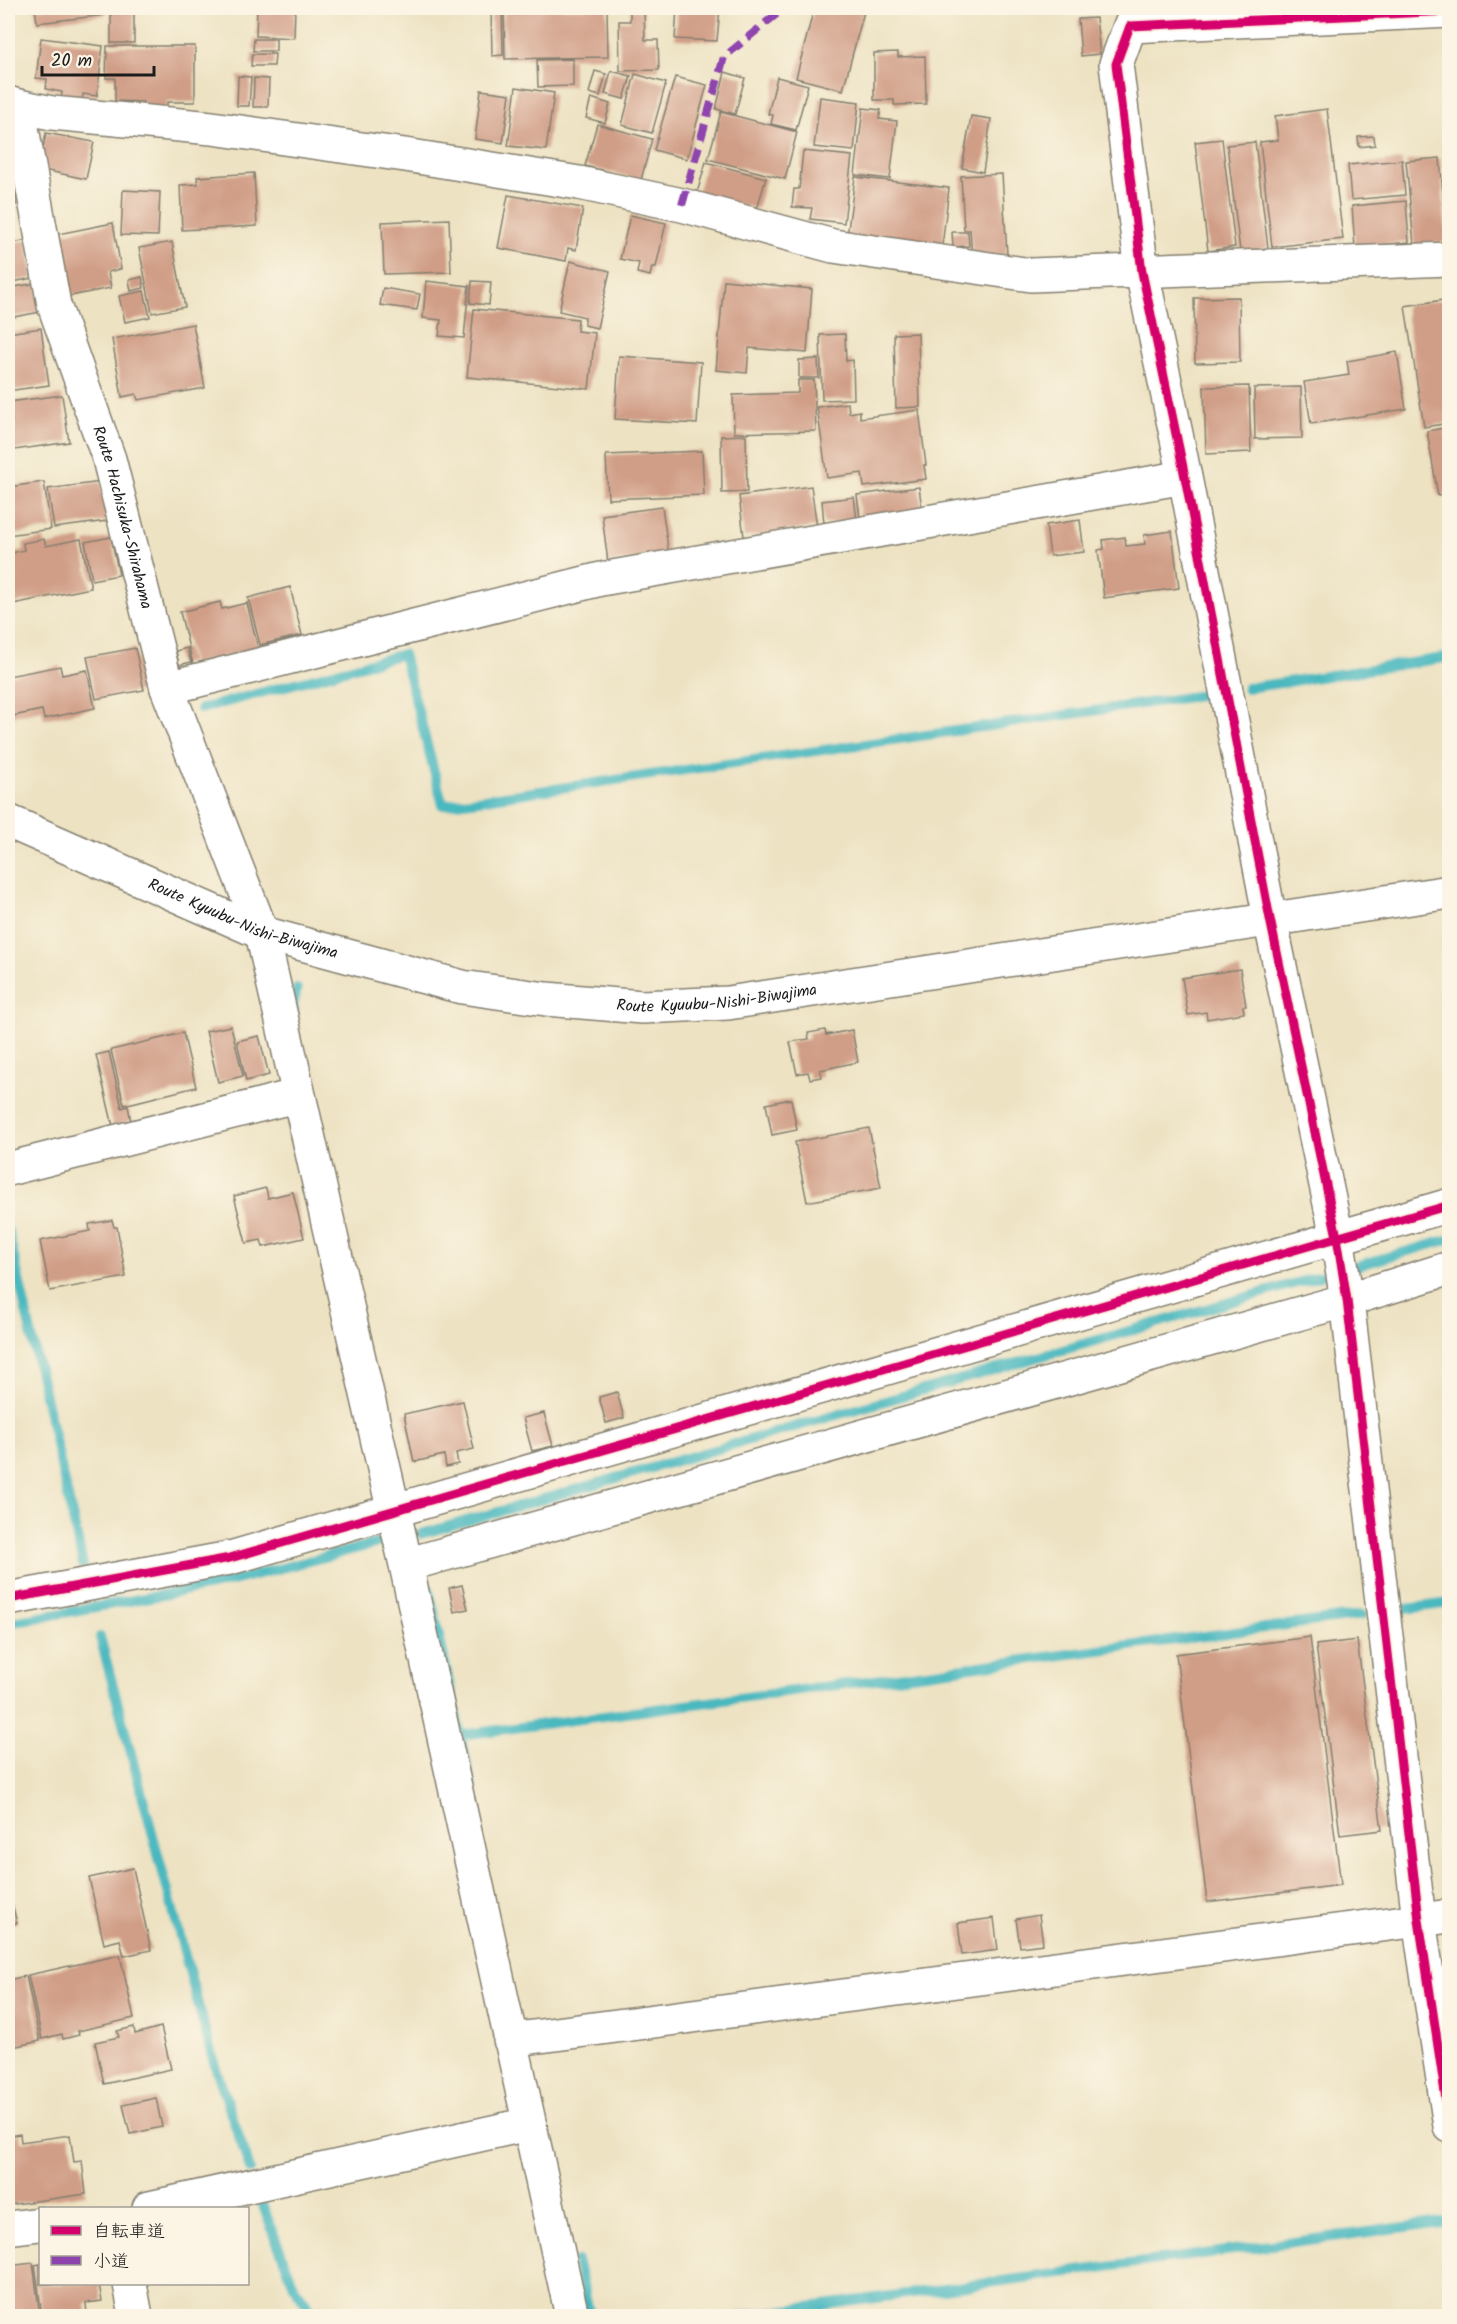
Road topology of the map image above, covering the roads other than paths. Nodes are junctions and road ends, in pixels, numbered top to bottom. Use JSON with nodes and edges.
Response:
{"nodes":[{"id":1,"x":1449,"y":11,"type":"edge"},
{"id":2,"x":1125,"y":17,"type":"edge"},
{"id":3,"x":13,"y":104,"type":"edge"},
{"id":4,"x":1449,"y":259,"type":"edge"},
{"id":5,"x":1142,"y":272,"type":"junction"},
{"id":6,"x":1185,"y":477,"type":"junction"},
{"id":7,"x":167,"y":688,"type":"junction"},
{"id":8,"x":8,"y":821,"type":"edge"},
{"id":9,"x":1449,"y":892,"type":"edge"},
{"id":10,"x":1270,"y":919,"type":"junction"},
{"id":11,"x":262,"y":933,"type":"junction"},
{"id":12,"x":299,"y":1095,"type":"junction"},
{"id":13,"x":8,"y":1169,"type":"edge"},
{"id":14,"x":1449,"y":1205,"type":"edge"},
{"id":15,"x":1337,"y":1237,"type":"junction"},
{"id":16,"x":1449,"y":1268,"type":"edge"},
{"id":17,"x":1347,"y":1300,"type":"junction"},
{"id":18,"x":394,"y":1510,"type":"junction"},
{"id":19,"x":406,"y":1565,"type":"junction"},
{"id":20,"x":8,"y":1599,"type":"edge"},
{"id":21,"x":1434,"y":1918,"type":"edge"},
{"id":22,"x":510,"y":2040,"type":"junction"},
{"id":23,"x":529,"y":2124,"type":"junction"},
{"id":24,"x":1449,"y":2126,"type":"edge"},
{"id":25,"x":155,"y":2207,"type":"edge"},
{"id":26,"x":39,"y":2224,"type":"edge"},
{"id":27,"x":8,"y":2228,"type":"edge"},
{"id":28,"x":130,"y":2285,"type":"edge"},
{"id":29,"x":136,"y":2316,"type":"edge"},
{"id":30,"x":572,"y":2316,"type":"edge"}],
"edges":[{"from":1,"to":2,"type":"street"},
{"from":2,"to":5,"type":"street"},
{"from":3,"to":5,"type":"street"},
{"from":3,"to":7,"type":"street","name":"Route Hachisuka-Shirahama"},
{"from":4,"to":5,"type":"street"},
{"from":5,"to":6,"type":"street"},
{"from":6,"to":7,"type":"street"},
{"from":6,"to":10,"type":"street"},
{"from":7,"to":11,"type":"street","name":"Route Hachisuka-Shirahama"},
{"from":8,"to":11,"type":"street","name":"Route Kyuubu-Nishi-Biwajima"},
{"from":9,"to":10,"type":"street","name":"Route Kyuubu-Nishi-Biwajima"},
{"from":10,"to":11,"type":"street","name":"Route Kyuubu-Nishi-Biwajima"},
{"from":10,"to":15,"type":"street"},
{"from":11,"to":12,"type":"street","name":"Route Hachisuka-Shirahama"},
{"from":12,"to":13,"type":"street"},
{"from":12,"to":18,"type":"street","name":"Route Hachisuka-Shirahama"},
{"from":14,"to":15,"type":"street"},
{"from":15,"to":17,"type":"street"},
{"from":15,"to":18,"type":"street"},
{"from":16,"to":17,"type":"street"},
{"from":17,"to":19,"type":"street"},
{"from":17,"to":21,"type":"street"},
{"from":18,"to":19,"type":"street","name":"Route Hachisuka-Shirahama"},
{"from":18,"to":20,"type":"street"},
{"from":19,"to":22,"type":"street","name":"Route Hachisuka-Shirahama"},
{"from":21,"to":22,"type":"street"},
{"from":21,"to":24,"type":"street"},
{"from":22,"to":23,"type":"street","name":"Route Hachisuka-Shirahama"},
{"from":23,"to":25,"type":"street"},
{"from":23,"to":30,"type":"street","name":"Route Hachisuka-Shirahama"},
{"from":26,"to":27,"type":"street"},
{"from":28,"to":29,"type":"street"}]}
